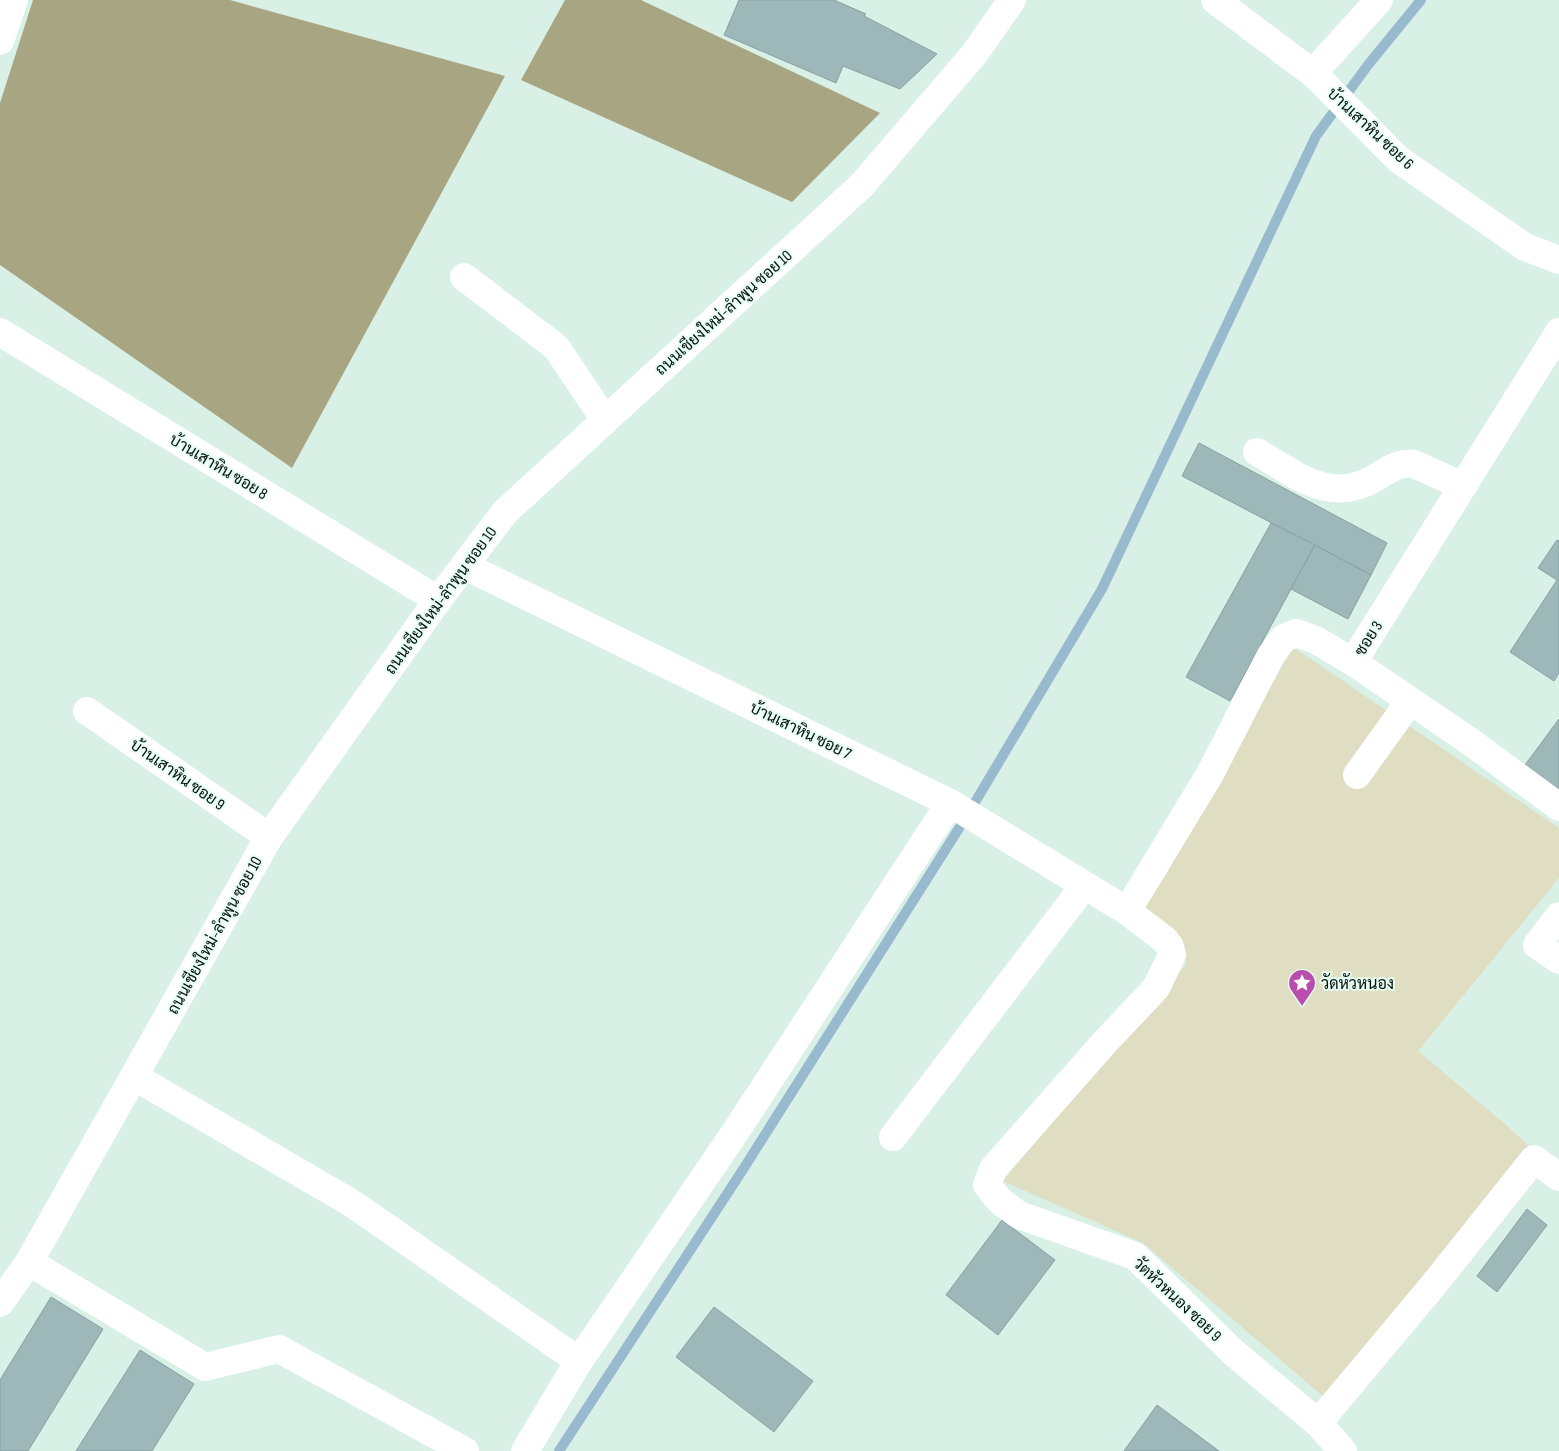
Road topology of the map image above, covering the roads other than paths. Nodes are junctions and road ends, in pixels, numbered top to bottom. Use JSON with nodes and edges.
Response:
{"nodes":[{"id":1,"x":14,"y":0,"type":"edge"},
{"id":2,"x":1012,"y":0,"type":"edge"},
{"id":3,"x":1215,"y":0,"type":"edge"},
{"id":4,"x":1379,"y":0,"type":"edge"},
{"id":5,"x":0,"y":41,"type":"edge"},
{"id":6,"x":1314,"y":74,"type":"junction"},
{"id":7,"x":1559,"y":260,"type":"edge"},
{"id":8,"x":464,"y":277,"type":"dead end"},
{"id":9,"x":0,"y":332,"type":"edge"},
{"id":10,"x":1559,"y":332,"type":"edge"},
{"id":11,"x":605,"y":420,"type":"junction"},
{"id":12,"x":1257,"y":452,"type":"dead end"},
{"id":13,"x":1463,"y":486,"type":"junction"},
{"id":14,"x":465,"y":566,"type":"junction"},
{"id":15,"x":438,"y":600,"type":"junction"},
{"id":16,"x":1353,"y":662,"type":"junction"},
{"id":17,"x":1410,"y":701,"type":"junction"},
{"id":18,"x":88,"y":712,"type":"dead end"},
{"id":19,"x":1357,"y":776,"type":"dead end"},
{"id":20,"x":950,"y":803,"type":"junction"},
{"id":21,"x":1559,"y":807,"type":"edge"},
{"id":22,"x":269,"y":837,"type":"junction"},
{"id":23,"x":1084,"y":886,"type":"junction"},
{"id":24,"x":1127,"y":912,"type":"junction"},
{"id":25,"x":1559,"y":916,"type":"edge"},
{"id":26,"x":1548,"y":953,"type":"edge"},
{"id":27,"x":135,"y":1077,"type":"junction"},
{"id":28,"x":893,"y":1136,"type":"dead end"},
{"id":29,"x":1559,"y":1178,"type":"edge"},
{"id":30,"x":29,"y":1262,"type":"junction"},
{"id":31,"x":0,"y":1303,"type":"edge"},
{"id":32,"x":579,"y":1361,"type":"junction"},
{"id":33,"x":1318,"y":1423,"type":"junction"},
{"id":34,"x":465,"y":1451,"type":"edge"},
{"id":35,"x":525,"y":1451,"type":"edge"},
{"id":36,"x":1342,"y":1451,"type":"edge"}],
"edges":[{"from":1,"to":5,"type":"street"},
{"from":2,"to":11,"type":"street","name":"ถนนเชียงใหม่-ลำพูน ซอย 10"},
{"from":3,"to":6,"type":"street","name":"บ้านเสาหิน ซอย 6"},
{"from":4,"to":6,"type":"street"},
{"from":6,"to":7,"type":"street","name":"บ้านเสาหิน ซอย 6"},
{"from":8,"to":11,"type":"street"},
{"from":9,"to":15,"type":"street","name":"บ้านเสาหิน ซอย 8"},
{"from":10,"to":13,"type":"street","name":"ซอย 3"},
{"from":11,"to":14,"type":"street","name":"ถนนเชียงใหม่-ลำพูน ซอย 10"},
{"from":12,"to":13,"type":"street"},
{"from":13,"to":16,"type":"street","name":"ซอย 3"},
{"from":14,"to":15,"type":"street","name":"ถนนเชียงใหม่-ลำพูน ซอย 10"},
{"from":14,"to":20,"type":"street","name":"บ้านเสาหิน ซอย 7"},
{"from":15,"to":22,"type":"street","name":"ถนนเชียงใหม่-ลำพูน ซอย 10"},
{"from":16,"to":17,"type":"street"},
{"from":16,"to":24,"type":"street","name":"ซอย 3"},
{"from":17,"to":19,"type":"street"},
{"from":17,"to":21,"type":"street"},
{"from":18,"to":22,"type":"street","name":"บ้านเสาหิน ซอย 9"},
{"from":20,"to":23,"type":"street","name":"บ้านเสาหิน ซอย 7"},
{"from":20,"to":32,"type":"street"},
{"from":22,"to":27,"type":"street","name":"ถนนเชียงใหม่-ลำพูน ซอย 10"},
{"from":23,"to":24,"type":"street","name":"บ้านเสาหิน ซอย 7"},
{"from":23,"to":28,"type":"street"},
{"from":24,"to":33,"type":"street","name":"วัตหัวหนอง ซอย 9"},
{"from":25,"to":26,"type":"street"},
{"from":27,"to":30,"type":"street","name":"ถนนเชียงใหม่-ลำพูน ซอย 10"},
{"from":27,"to":32,"type":"street"},
{"from":29,"to":33,"type":"street"},
{"from":30,"to":31,"type":"street","name":"ถนนเชียงใหม่-ลำพูน ซอย 10"},
{"from":30,"to":34,"type":"street"},
{"from":32,"to":35,"type":"street"},
{"from":33,"to":36,"type":"street"}]}
